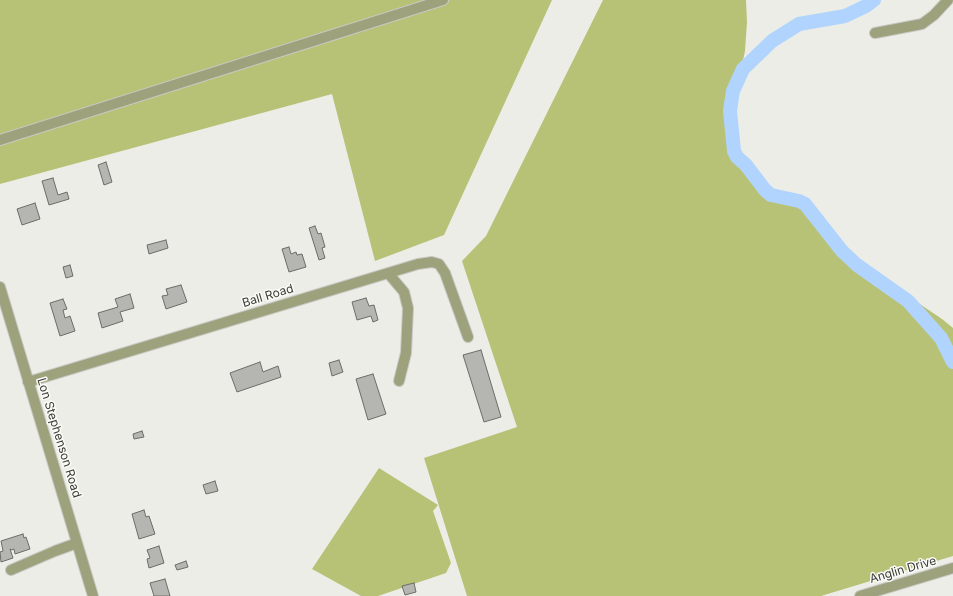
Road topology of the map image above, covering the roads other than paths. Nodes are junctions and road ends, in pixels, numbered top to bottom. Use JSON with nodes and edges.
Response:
{"nodes":[{"id":1,"x":443,"y":0,"type":"edge"},
{"id":2,"x":948,"y":0,"type":"edge"},
{"id":3,"x":875,"y":33,"type":"dead end"},
{"id":4,"x":0,"y":140,"type":"edge"},
{"id":5,"x":388,"y":273,"type":"junction"},
{"id":6,"x":0,"y":287,"type":"edge"},
{"id":7,"x":468,"y":337,"type":"dead end"},
{"id":8,"x":399,"y":381,"type":"dead end"},
{"id":9,"x":28,"y":382,"type":"junction"},
{"id":10,"x":77,"y":543,"type":"junction"},
{"id":11,"x":953,"y":568,"type":"edge"},
{"id":12,"x":10,"y":570,"type":"dead end"},
{"id":13,"x":93,"y":596,"type":"edge"},
{"id":14,"x":860,"y":596,"type":"edge"}],
"edges":[{"from":1,"to":4,"type":"street"},
{"from":2,"to":3,"type":"street"},
{"from":5,"to":7,"type":"street","name":"Ball Road"},
{"from":5,"to":8,"type":"street"},
{"from":5,"to":9,"type":"street","name":"Ball Road"},
{"from":6,"to":9,"type":"street","name":"Lon Stephenson Road"},
{"from":9,"to":10,"type":"street","name":"Lon Stephenson Road"},
{"from":10,"to":12,"type":"street"},
{"from":10,"to":13,"type":"street","name":"Lon Stephenson Road"},
{"from":11,"to":14,"type":"street","name":"Anglin Drive"}]}
